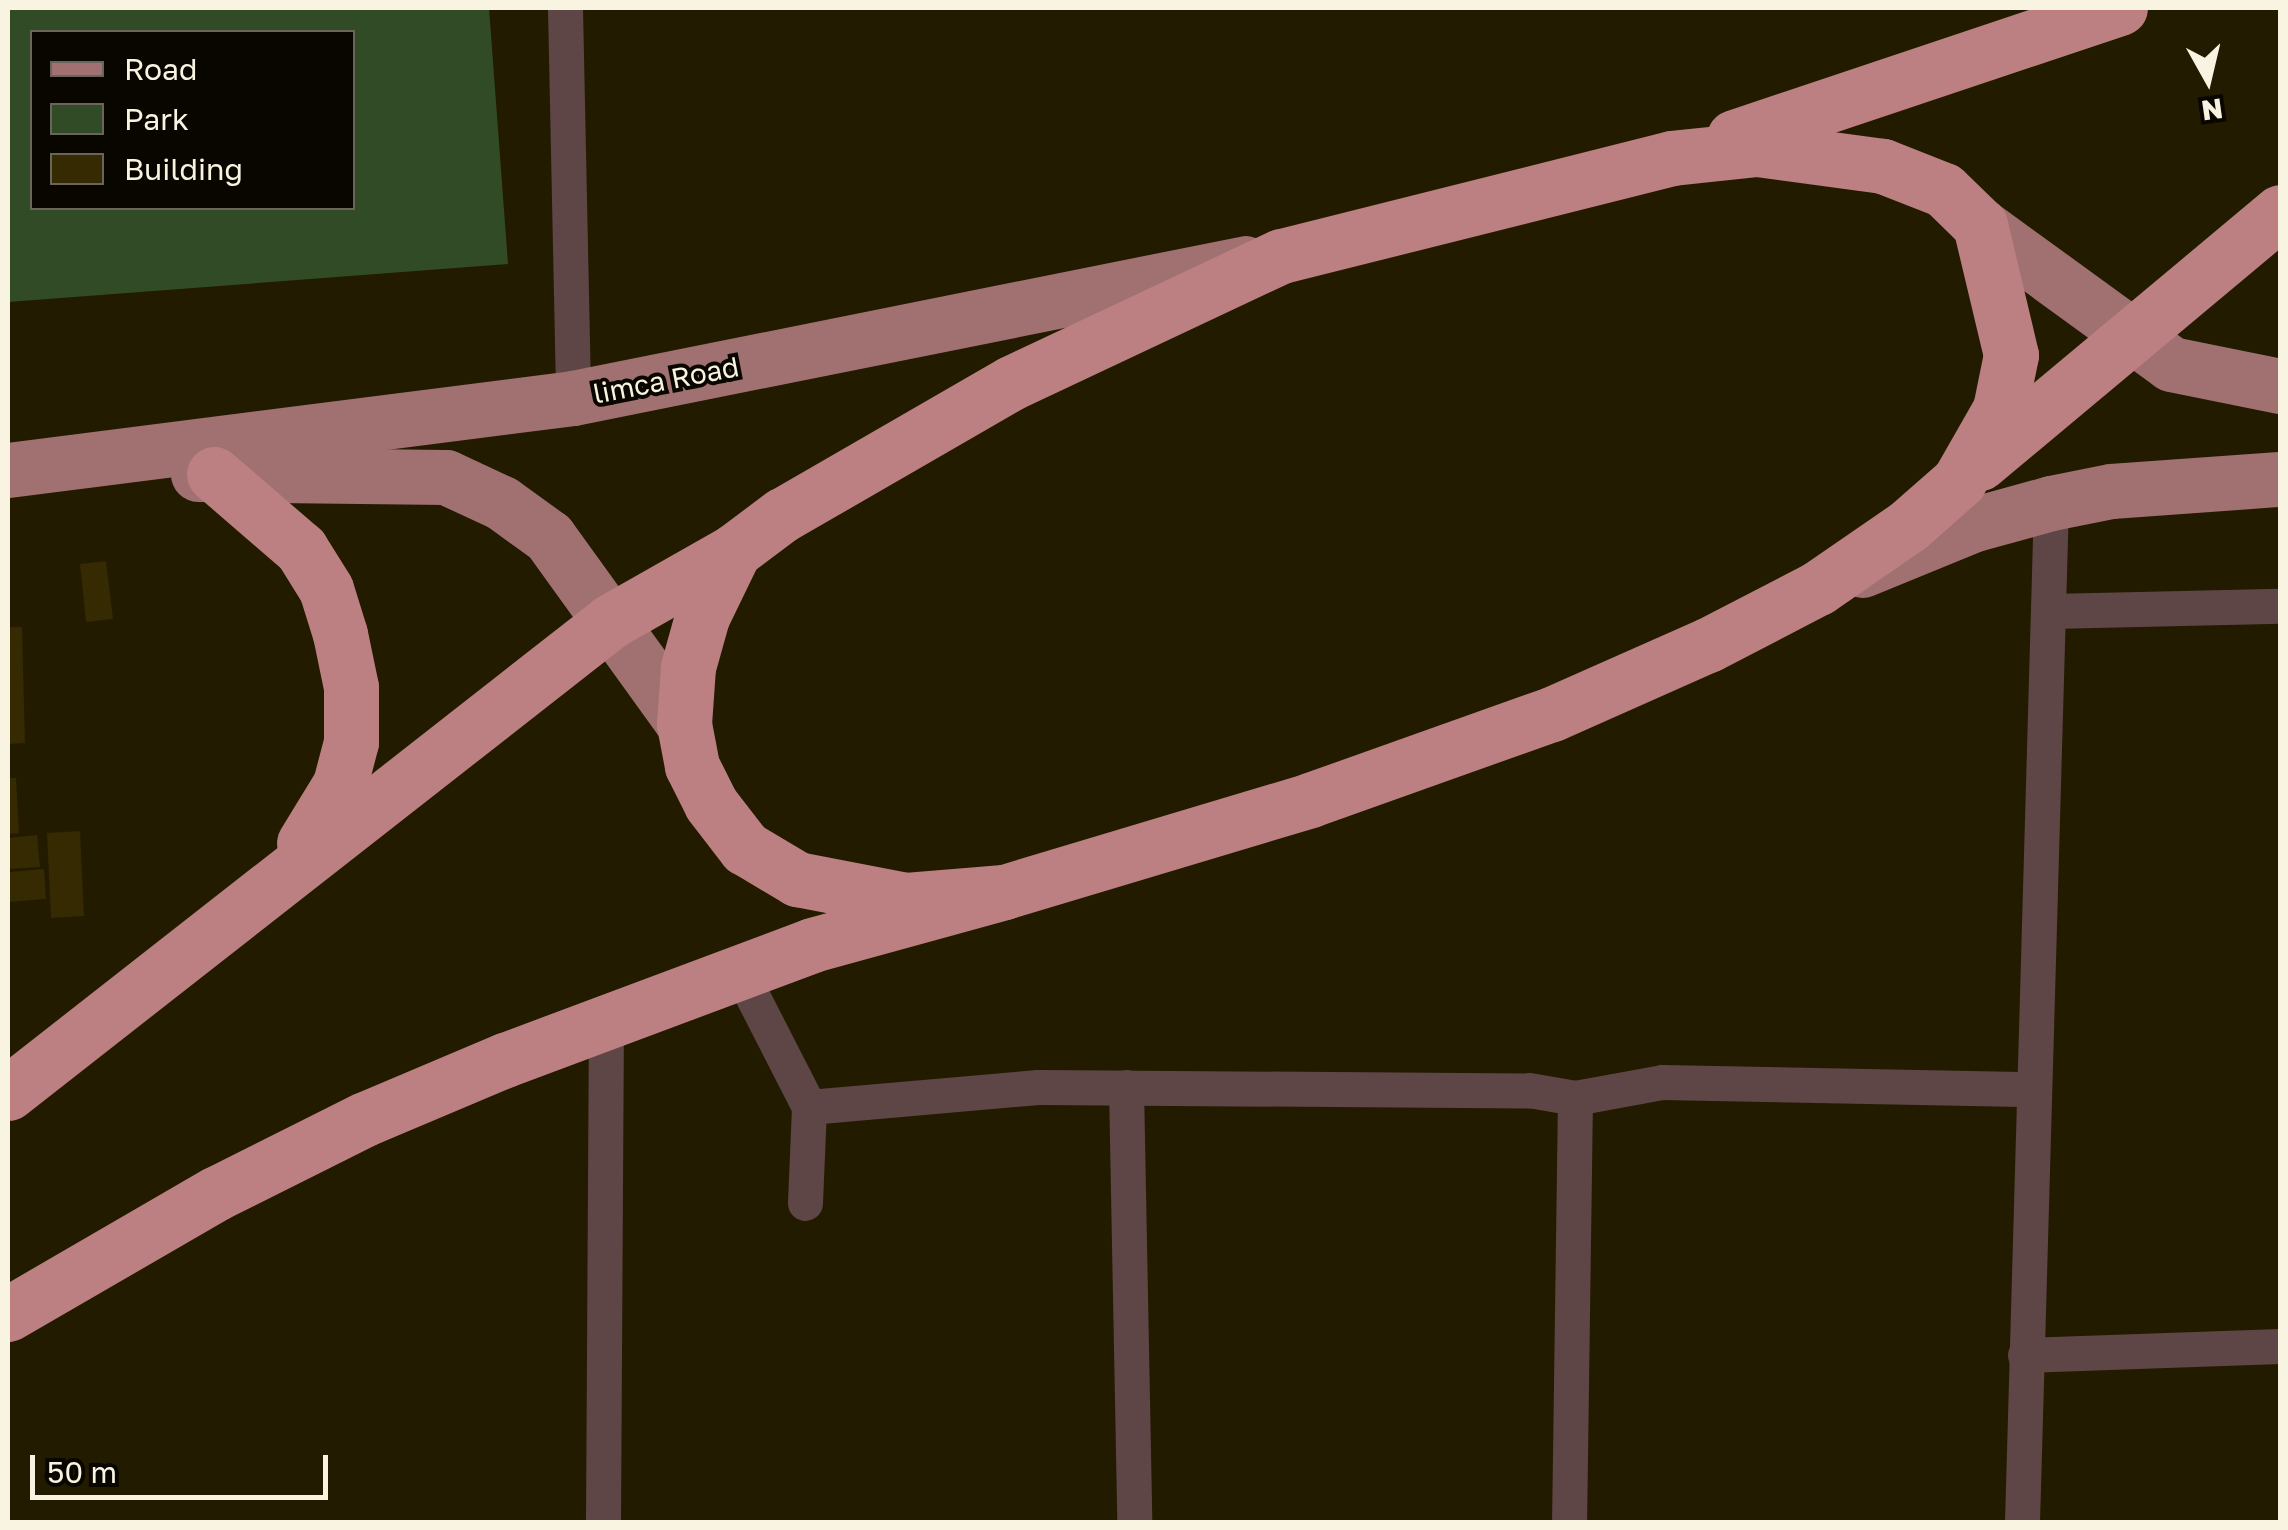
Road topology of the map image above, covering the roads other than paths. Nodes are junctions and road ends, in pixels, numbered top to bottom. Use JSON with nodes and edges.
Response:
{"nodes":[{"id":1,"x":565,"y":8,"type":"edge"},
{"id":2,"x":2120,"y":8,"type":"edge"},
{"id":3,"x":1594,"y":179,"type":"junction"},
{"id":4,"x":2280,"y":212,"type":"edge"},
{"id":5,"x":1980,"y":225,"type":"junction"},
{"id":6,"x":1282,"y":256,"type":"junction"},
{"id":7,"x":2129,"y":337,"type":"junction"},
{"id":8,"x":2280,"y":386,"type":"edge"},
{"id":9,"x":573,"y":398,"type":"junction"},
{"id":10,"x":26,"y":469,"type":"edge"},
{"id":11,"x":214,"y":474,"type":"junction"},
{"id":12,"x":2280,"y":479,"type":"edge"},
{"id":13,"x":1958,"y":482,"type":"junction"},
{"id":14,"x":2051,"y":503,"type":"junction"},
{"id":15,"x":734,"y":550,"type":"junction"},
{"id":16,"x":1818,"y":588,"type":"junction"},
{"id":17,"x":2280,"y":606,"type":"edge"},
{"id":18,"x":2050,"y":611,"type":"junction"},
{"id":19,"x":610,"y":621,"type":"junction"},
{"id":20,"x":684,"y":724,"type":"junction"},
{"id":21,"x":260,"y":891,"type":"junction"},
{"id":22,"x":1004,"y":892,"type":"junction"},
{"id":23,"x":740,"y":972,"type":"junction"},
{"id":24,"x":606,"y":1021,"type":"junction"},
{"id":25,"x":1126,"y":1087,"type":"junction"},
{"id":26,"x":2034,"y":1088,"type":"junction"},
{"id":27,"x":8,"y":1093,"type":"edge"},
{"id":28,"x":1575,"y":1098,"type":"junction"},
{"id":29,"x":808,"y":1107,"type":"junction"},
{"id":30,"x":806,"y":1204,"type":"dead end"},
{"id":31,"x":8,"y":1314,"type":"edge"},
{"id":32,"x":2280,"y":1346,"type":"edge"},
{"id":33,"x":2026,"y":1355,"type":"junction"},
{"id":34,"x":603,"y":1522,"type":"edge"},
{"id":35,"x":1134,"y":1522,"type":"edge"},
{"id":36,"x":1569,"y":1522,"type":"edge"},
{"id":37,"x":2022,"y":1522,"type":"edge"}],
"edges":[{"from":1,"to":9,"type":"street"},
{"from":2,"to":3,"type":"highway"},
{"from":3,"to":5,"type":"highway"},
{"from":3,"to":6,"type":"highway"},
{"from":4,"to":7,"type":"highway"},
{"from":5,"to":7,"type":"main road"},
{"from":5,"to":13,"type":"highway"},
{"from":6,"to":9,"type":"main road","name":"limca Road"},
{"from":6,"to":15,"type":"highway"},
{"from":7,"to":8,"type":"main road"},
{"from":7,"to":13,"type":"highway"},
{"from":9,"to":10,"type":"main road","name":"limca Road"},
{"from":10,"to":11,"type":"main road","name":"limca Road"},
{"from":11,"to":19,"type":"main road","name":"limca Road"},
{"from":11,"to":21,"type":"highway"},
{"from":12,"to":14,"type":"main road"},
{"from":13,"to":16,"type":"highway"},
{"from":14,"to":16,"type":"main road"},
{"from":14,"to":18,"type":"street"},
{"from":15,"to":19,"type":"highway"},
{"from":15,"to":20,"type":"highway"},
{"from":16,"to":22,"type":"highway"},
{"from":17,"to":18,"type":"street"},
{"from":18,"to":26,"type":"street"},
{"from":19,"to":20,"type":"main road","name":"limca Road"},
{"from":19,"to":21,"type":"highway"},
{"from":20,"to":22,"type":"highway"},
{"from":21,"to":27,"type":"highway"},
{"from":22,"to":23,"type":"highway"},
{"from":23,"to":24,"type":"highway"},
{"from":23,"to":29,"type":"street"},
{"from":24,"to":31,"type":"highway"},
{"from":24,"to":34,"type":"street"},
{"from":25,"to":28,"type":"street"},
{"from":25,"to":29,"type":"street"},
{"from":25,"to":35,"type":"street"},
{"from":26,"to":28,"type":"street"},
{"from":26,"to":33,"type":"street"},
{"from":28,"to":36,"type":"street"},
{"from":29,"to":30,"type":"street"},
{"from":32,"to":33,"type":"street"},
{"from":33,"to":37,"type":"street"}]}
